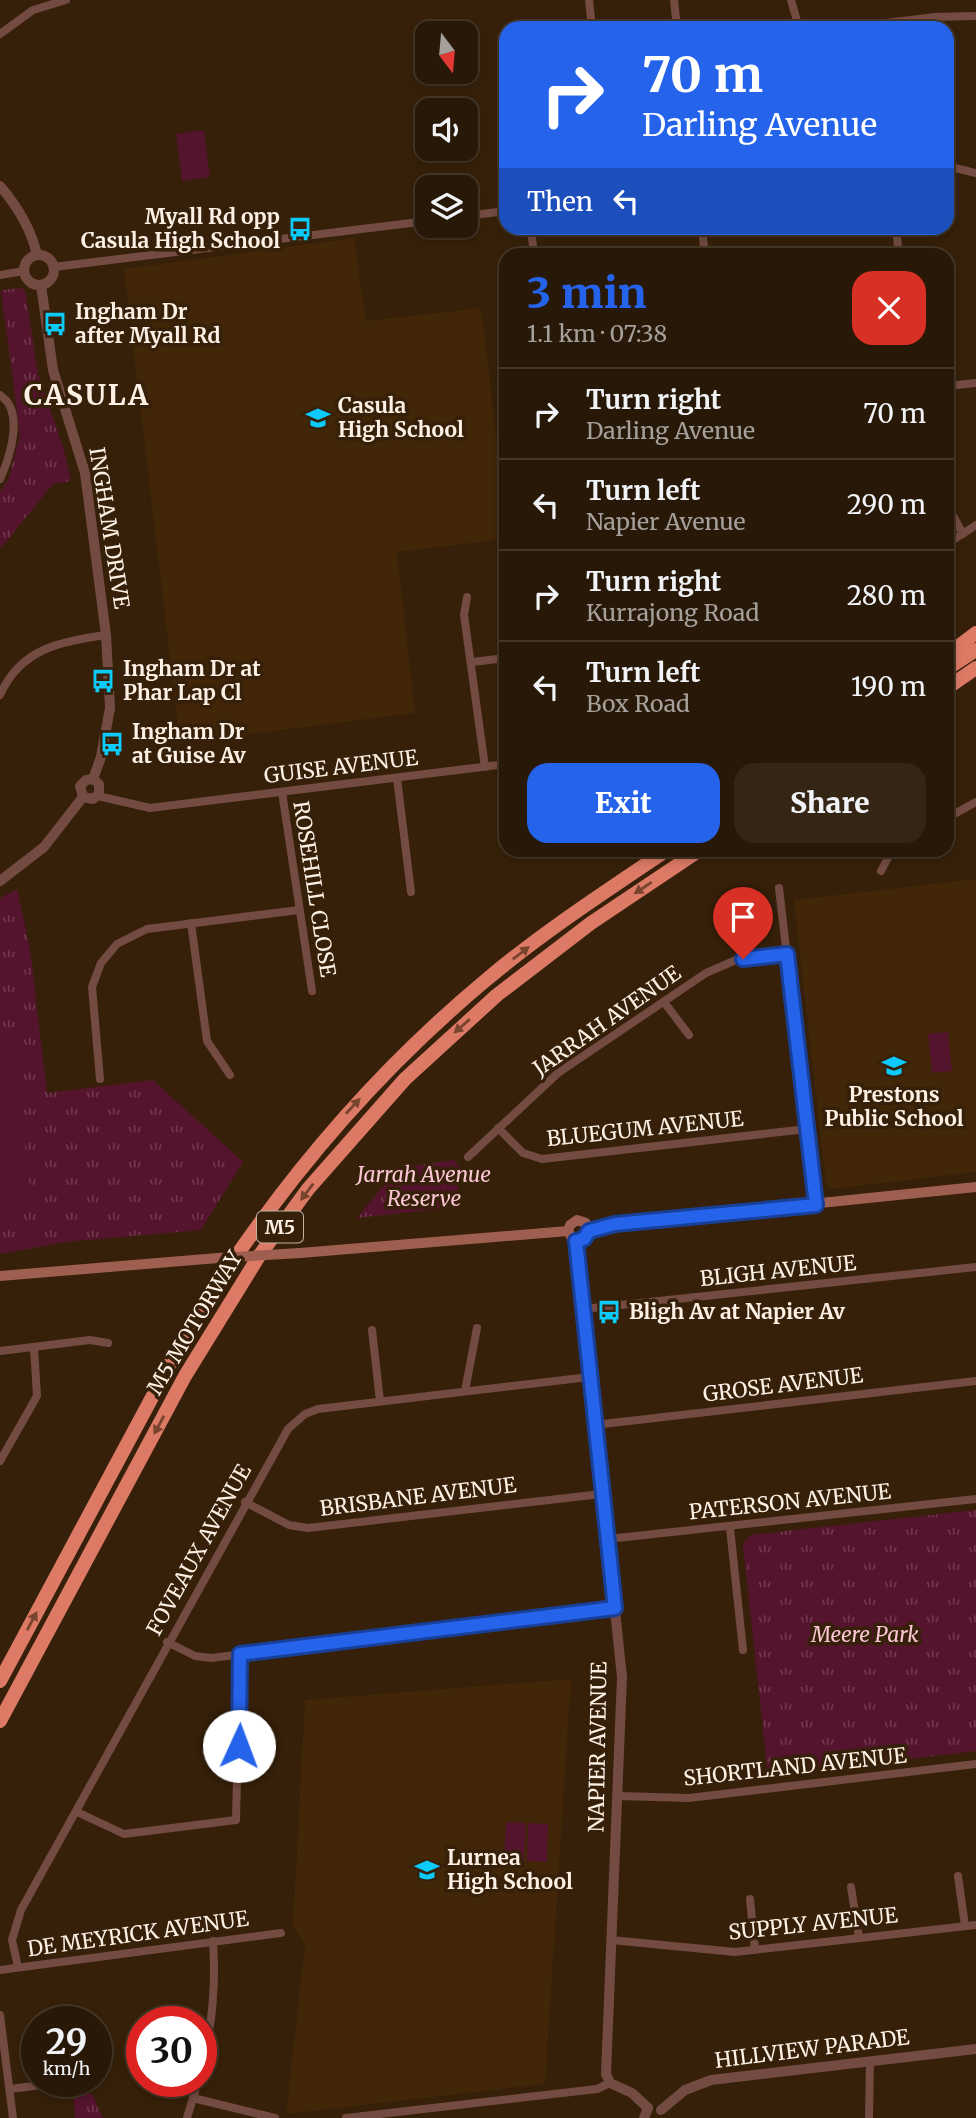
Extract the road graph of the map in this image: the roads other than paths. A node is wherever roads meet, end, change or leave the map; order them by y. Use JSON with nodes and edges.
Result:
{"nodes":[{"id":1,"x":66,"y":0,"type":"edge"},
{"id":2,"x":589,"y":0,"type":"edge"},
{"id":3,"x":674,"y":0,"type":"edge"},
{"id":4,"x":791,"y":0,"type":"edge"},
{"id":5,"x":976,"y":16,"type":"edge"},
{"id":6,"x":591,"y":21,"type":"edge"},
{"id":7,"x":676,"y":21,"type":"edge"},
{"id":8,"x":797,"y":21,"type":"edge"},
{"id":9,"x":902,"y":21,"type":"edge"},
{"id":10,"x":0,"y":34,"type":"edge"},
{"id":11,"x":954,"y":168,"type":"edge"},
{"id":12,"x":976,"y":173,"type":"edge"},
{"id":13,"x":0,"y":186,"type":"edge"},
{"id":14,"x":499,"y":212,"type":"edge"},
{"id":15,"x":478,"y":214,"type":"edge"},
{"id":16,"x":415,"y":222,"type":"edge"},
{"id":17,"x":37,"y":255,"type":"junction"},
{"id":18,"x":54,"y":267,"type":"junction"},
{"id":19,"x":24,"y":271,"type":"junction"},
{"id":20,"x":0,"y":275,"type":"edge"},
{"id":21,"x":41,"y":285,"type":"junction"},
{"id":22,"x":976,"y":383,"type":"edge"},
{"id":23,"x":954,"y":385,"type":"edge"},
{"id":24,"x":0,"y":395,"type":"edge"},
{"id":25,"x":0,"y":479,"type":"edge"},
{"id":26,"x":954,"y":518,"type":"edge"},
{"id":27,"x":976,"y":525,"type":"edge"},
{"id":28,"x":963,"y":534,"type":"junction"},
{"id":29,"x":954,"y":540,"type":"edge"},
{"id":30,"x":467,"y":597,"type":"dead end"},
{"id":31,"x":976,"y":633,"type":"edge"},
{"id":32,"x":106,"y":635,"type":"junction"},
{"id":33,"x":954,"y":650,"type":"edge"},
{"id":34,"x":976,"y":650,"type":"edge"},
{"id":35,"x":499,"y":659,"type":"edge"},
{"id":36,"x":472,"y":662,"type":"junction"},
{"id":37,"x":954,"y":664,"type":"edge"},
{"id":38,"x":976,"y":668,"type":"edge"},
{"id":39,"x":954,"y":683,"type":"edge"},
{"id":40,"x":0,"y":695,"type":"edge"},
{"id":41,"x":499,"y":765,"type":"edge"},
{"id":42,"x":485,"y":767,"type":"junction"},
{"id":43,"x":397,"y":778,"type":"junction"},
{"id":44,"x":93,"y":779,"type":"junction"},
{"id":45,"x":282,"y":792,"type":"junction"},
{"id":46,"x":98,"y":796,"type":"junction"},
{"id":47,"x":83,"y":797,"type":"junction"},
{"id":48,"x":976,"y":802,"type":"edge"},
{"id":49,"x":954,"y":814,"type":"edge"},
{"id":50,"x":657,"y":857,"type":"edge"},
{"id":51,"x":690,"y":857,"type":"edge"},
{"id":52,"x":888,"y":857,"type":"edge"},
{"id":53,"x":881,"y":871,"type":"dead end"},
{"id":54,"x":0,"y":881,"type":"edge"},
{"id":55,"x":779,"y":888,"type":"dead end"},
{"id":56,"x":411,"y":892,"type":"dead end"},
{"id":57,"x":299,"y":909,"type":"junction"},
{"id":58,"x":191,"y":923,"type":"junction"},
{"id":59,"x":787,"y":954,"type":"junction"},
{"id":60,"x":312,"y":991,"type":"dead end"},
{"id":61,"x":664,"y":1002,"type":"junction"},
{"id":62,"x":689,"y":1035,"type":"dead end"},
{"id":63,"x":230,"y":1075,"type":"dead end"},
{"id":64,"x":100,"y":1079,"type":"dead end"},
{"id":65,"x":498,"y":1128,"type":"junction"},
{"id":66,"x":807,"y":1129,"type":"junction"},
{"id":67,"x":468,"y":1157,"type":"dead end"},
{"id":68,"x":976,"y":1187,"type":"edge"},
{"id":69,"x":816,"y":1205,"type":"junction"},
{"id":70,"x":568,"y":1231,"type":"junction"},
{"id":71,"x":589,"y":1231,"type":"junction"},
{"id":72,"x":576,"y":1241,"type":"junction"},
{"id":73,"x":976,"y":1267,"type":"edge"},
{"id":74,"x":0,"y":1276,"type":"edge"},
{"id":75,"x":583,"y":1309,"type":"junction"},
{"id":76,"x":477,"y":1328,"type":"dead end"},
{"id":77,"x":372,"y":1330,"type":"dead end"},
{"id":78,"x":108,"y":1343,"type":"dead end"},
{"id":79,"x":34,"y":1347,"type":"junction"},
{"id":80,"x":0,"y":1351,"type":"edge"},
{"id":81,"x":589,"y":1377,"type":"junction"},
{"id":82,"x":976,"y":1381,"type":"edge"},
{"id":83,"x":465,"y":1391,"type":"junction"},
{"id":84,"x":380,"y":1401,"type":"junction"},
{"id":85,"x":594,"y":1425,"type":"junction"},
{"id":86,"x":0,"y":1461,"type":"edge"},
{"id":87,"x":601,"y":1494,"type":"junction"},
{"id":88,"x":976,"y":1499,"type":"edge"},
{"id":89,"x":245,"y":1502,"type":"junction"},
{"id":90,"x":730,"y":1528,"type":"junction"},
{"id":91,"x":608,"y":1539,"type":"junction"},
{"id":92,"x":615,"y":1608,"type":"junction"},
{"id":93,"x":167,"y":1642,"type":"junction"},
{"id":94,"x":743,"y":1650,"type":"dead end"},
{"id":95,"x":240,"y":1654,"type":"junction"},
{"id":96,"x":0,"y":1681,"type":"edge"},
{"id":97,"x":0,"y":1721,"type":"edge"},
{"id":98,"x":976,"y":1764,"type":"edge"},
{"id":99,"x":618,"y":1796,"type":"junction"},
{"id":100,"x":77,"y":1811,"type":"junction"},
{"id":101,"x":958,"y":1876,"type":"dead end"},
{"id":102,"x":851,"y":1887,"type":"dead end"},
{"id":103,"x":750,"y":1899,"type":"dead end"},
{"id":104,"x":976,"y":1925,"type":"edge"},
{"id":105,"x":965,"y":1926,"type":"junction"},
{"id":106,"x":281,"y":1933,"type":"dead end"},
{"id":107,"x":859,"y":1938,"type":"junction"},
{"id":108,"x":611,"y":1940,"type":"junction"},
{"id":109,"x":213,"y":1941,"type":"junction"},
{"id":110,"x":755,"y":1950,"type":"junction"},
{"id":111,"x":18,"y":1967,"type":"junction"},
{"id":112,"x":0,"y":1970,"type":"edge"},
{"id":113,"x":213,"y":2006,"type":"edge"},
{"id":114,"x":0,"y":2015,"type":"edge"},
{"id":115,"x":976,"y":2049,"type":"edge"},
{"id":116,"x":870,"y":2061,"type":"junction"},
{"id":117,"x":610,"y":2082,"type":"junction"},
{"id":118,"x":21,"y":2088,"type":"edge"},
{"id":119,"x":10,"y":2089,"type":"junction"},
{"id":120,"x":193,"y":2098,"type":"joint"},
{"id":121,"x":646,"y":2113,"type":"edge"},
{"id":122,"x":662,"y":2114,"type":"edge"},
{"id":123,"x":13,"y":2118,"type":"edge"},
{"id":124,"x":187,"y":2118,"type":"edge"},
{"id":125,"x":275,"y":2118,"type":"edge"},
{"id":126,"x":346,"y":2118,"type":"edge"},
{"id":127,"x":869,"y":2118,"type":"edge"}],
"edges":[{"from":1,"to":10,"type":"street"},
{"from":2,"to":6,"type":"street"},
{"from":3,"to":7,"type":"street"},
{"from":4,"to":8,"type":"street"},
{"from":5,"to":9,"type":"street"},
{"from":11,"to":12,"type":"street"},
{"from":13,"to":17,"type":"street"},
{"from":14,"to":15,"type":"street"},
{"from":16,"to":18,"type":"street"},
{"from":17,"to":18,"type":"street"},
{"from":17,"to":19,"type":"street"},
{"from":18,"to":21,"type":"street"},
{"from":19,"to":20,"type":"street"},
{"from":19,"to":21,"type":"street"},
{"from":21,"to":32,"type":"street","name":"INGHAM DRIVE"},
{"from":22,"to":23,"type":"street"},
{"from":24,"to":25,"type":"street"},
{"from":26,"to":28,"type":"street"},
{"from":27,"to":28,"type":"street"},
{"from":28,"to":29,"type":"street"},
{"from":30,"to":36,"type":"street"},
{"from":31,"to":33,"type":"highway"},
{"from":32,"to":40,"type":"street"},
{"from":32,"to":44,"type":"street","name":"INGHAM DRIVE"},
{"from":34,"to":37,"type":"highway"},
{"from":35,"to":36,"type":"street"},
{"from":36,"to":42,"type":"street"},
{"from":38,"to":39,"type":"highway"},
{"from":41,"to":42,"type":"street","name":"GUISE AVENUE"},
{"from":42,"to":43,"type":"street","name":"GUISE AVENUE"},
{"from":43,"to":45,"type":"street","name":"GUISE AVENUE"},
{"from":43,"to":56,"type":"street"},
{"from":44,"to":46,"type":"street"},
{"from":44,"to":47,"type":"street"},
{"from":45,"to":46,"type":"street","name":"GUISE AVENUE"},
{"from":45,"to":57,"type":"street","name":"ROSEHILL CLOSE"},
{"from":46,"to":47,"type":"street"},
{"from":47,"to":54,"type":"street"},
{"from":48,"to":49,"type":"street"},
{"from":96,"to":50,"type":"highway","name":"M5 MOTORWAY","number":"M5","one_way":true},
{"from":51,"to":97,"type":"highway","name":"M5 MOTORWAY","number":"M5","one_way":true},
{"from":52,"to":53,"type":"street"},
{"from":55,"to":59,"type":"street"},
{"from":57,"to":58,"type":"street"},
{"from":57,"to":60,"type":"street","name":"ROSEHILL CLOSE"},
{"from":58,"to":63,"type":"street"},
{"from":58,"to":64,"type":"street"},
{"from":59,"to":61,"type":"street","name":"JARRAH AVENUE"},
{"from":59,"to":66,"type":"street"},
{"from":61,"to":62,"type":"street"},
{"from":61,"to":65,"type":"street","name":"JARRAH AVENUE"},
{"from":65,"to":66,"type":"street","name":"BLUEGUM AVENUE"},
{"from":65,"to":67,"type":"street","name":"JARRAH AVENUE"},
{"from":66,"to":69,"type":"street"},
{"from":68,"to":69,"type":"main road"},
{"from":69,"to":71,"type":"main road"},
{"from":70,"to":71,"type":"main road"},
{"from":70,"to":72,"type":"main road"},
{"from":70,"to":74,"type":"main road","bridge":true},
{"from":71,"to":72,"type":"main road"},
{"from":72,"to":75,"type":"street","name":"NAPIER AVENUE"},
{"from":73,"to":75,"type":"street","name":"BLIGH AVENUE"},
{"from":75,"to":81,"type":"street","name":"NAPIER AVENUE"},
{"from":76,"to":83,"type":"street"},
{"from":77,"to":84,"type":"street"},
{"from":78,"to":79,"type":"street"},
{"from":79,"to":80,"type":"street"},
{"from":79,"to":86,"type":"street"},
{"from":81,"to":83,"type":"street","name":"FOVEAUX AVENUE"},
{"from":81,"to":85,"type":"street","name":"NAPIER AVENUE"},
{"from":82,"to":85,"type":"street","name":"GROSE AVENUE"},
{"from":83,"to":84,"type":"street","name":"FOVEAUX AVENUE"},
{"from":84,"to":89,"type":"street","name":"FOVEAUX AVENUE"},
{"from":85,"to":87,"type":"street","name":"NAPIER AVENUE"},
{"from":87,"to":89,"type":"street","name":"BRISBANE AVENUE"},
{"from":87,"to":91,"type":"street","name":"NAPIER AVENUE"},
{"from":88,"to":90,"type":"street","name":"PATERSON AVENUE"},
{"from":89,"to":93,"type":"street","name":"FOVEAUX AVENUE"},
{"from":90,"to":91,"type":"street","name":"PATERSON AVENUE"},
{"from":90,"to":94,"type":"street"},
{"from":91,"to":92,"type":"street","name":"NAPIER AVENUE"},
{"from":92,"to":95,"type":"street"},
{"from":92,"to":99,"type":"street","name":"NAPIER AVENUE"},
{"from":93,"to":95,"type":"street"},
{"from":93,"to":100,"type":"street","name":"FOVEAUX AVENUE"},
{"from":95,"to":100,"type":"street"},
{"from":98,"to":99,"type":"street","name":"SHORTLAND AVENUE"},
{"from":99,"to":108,"type":"street","name":"NAPIER AVENUE"},
{"from":100,"to":111,"type":"street","name":"FOVEAUX AVENUE"},
{"from":101,"to":105,"type":"street"},
{"from":102,"to":107,"type":"street"},
{"from":103,"to":110,"type":"street"},
{"from":104,"to":105,"type":"street","name":"SUPPLY AVENUE"},
{"from":105,"to":107,"type":"street","name":"SUPPLY AVENUE"},
{"from":106,"to":109,"type":"street","name":"DE MEYRICK AVENUE"},
{"from":107,"to":110,"type":"street","name":"SUPPLY AVENUE"},
{"from":108,"to":110,"type":"street","name":"SUPPLY AVENUE"},
{"from":108,"to":117,"type":"street","name":"NAPIER AVENUE"},
{"from":109,"to":111,"type":"street","name":"DE MEYRICK AVENUE"},
{"from":109,"to":113,"type":"street"},
{"from":111,"to":112,"type":"street","name":"DE MEYRICK AVENUE"},
{"from":114,"to":119,"type":"street"},
{"from":115,"to":116,"type":"street","name":"HILLVIEW PARADE"},
{"from":116,"to":122,"type":"street","name":"HILLVIEW PARADE"},
{"from":116,"to":127,"type":"street"},
{"from":117,"to":121,"type":"street"},
{"from":117,"to":126,"type":"street"},
{"from":118,"to":119,"type":"street"},
{"from":119,"to":123,"type":"street"},
{"from":120,"to":124,"type":"street"},
{"from":120,"to":125,"type":"street"},
{"from":121,"to":122,"type":"street"}]}
